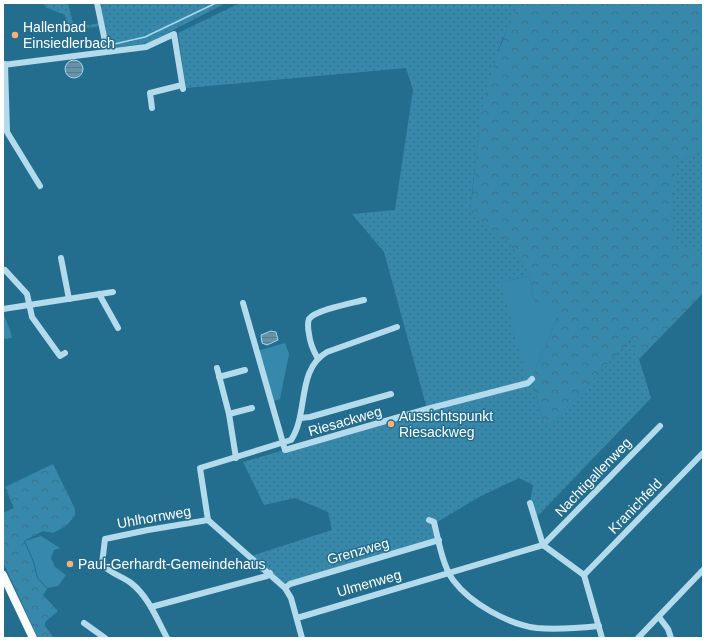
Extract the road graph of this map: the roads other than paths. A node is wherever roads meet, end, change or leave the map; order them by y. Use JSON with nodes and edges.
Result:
{"nodes":[{"id":1,"x":97,"y":3,"type":"edge"},
{"id":2,"x":107,"y":51,"type":"junction"},
{"id":3,"x":4,"y":65,"type":"edge"},
{"id":4,"x":152,"y":108,"type":"dead end"},
{"id":5,"x":40,"y":186,"type":"dead end"},
{"id":6,"x":61,"y":258,"type":"dead end"},
{"id":7,"x":5,"y":270,"type":"dead end"},
{"id":8,"x":113,"y":292,"type":"dead end"},
{"id":9,"x":99,"y":294,"type":"junction"},
{"id":10,"x":69,"y":299,"type":"junction"},
{"id":11,"x":364,"y":300,"type":"dead end"},
{"id":12,"x":243,"y":303,"type":"dead end"},
{"id":13,"x":30,"y":304,"type":"junction"},
{"id":14,"x":3,"y":308,"type":"edge"},
{"id":15,"x":397,"y":327,"type":"dead end"},
{"id":16,"x":118,"y":328,"type":"dead end"},
{"id":17,"x":65,"y":353,"type":"dead end"},
{"id":18,"x":318,"y":357,"type":"junction"},
{"id":19,"x":217,"y":368,"type":"dead end"},
{"id":20,"x":245,"y":370,"type":"dead end"},
{"id":21,"x":219,"y":377,"type":"junction"},
{"id":22,"x":532,"y":378,"type":"dead end"},
{"id":23,"x":391,"y":394,"type":"dead end"},
{"id":24,"x":252,"y":408,"type":"dead end"},
{"id":25,"x":229,"y":414,"type":"junction"},
{"id":26,"x":301,"y":418,"type":"junction"},
{"id":27,"x":660,"y":426,"type":"dead end"},
{"id":28,"x":282,"y":444,"type":"junction"},
{"id":29,"x":703,"y":453,"type":"edge"},
{"id":30,"x":236,"y":458,"type":"junction"},
{"id":31,"x":530,"y":503,"type":"dead end"},
{"id":32,"x":208,"y":520,"type":"junction"},
{"id":33,"x":429,"y":520,"type":"dead end"},
{"id":34,"x":439,"y":540,"type":"junction"},
{"id":35,"x":543,"y":545,"type":"junction"},
{"id":36,"x":703,"y":570,"type":"edge"},
{"id":37,"x":449,"y":572,"type":"junction"},
{"id":38,"x":270,"y":573,"type":"junction"},
{"id":39,"x":3,"y":575,"type":"edge"},
{"id":40,"x":584,"y":575,"type":"junction"},
{"id":41,"x":285,"y":588,"type":"junction"},
{"id":42,"x":151,"y":607,"type":"junction"},
{"id":43,"x":659,"y":617,"type":"junction"},
{"id":44,"x":297,"y":618,"type":"junction"},
{"id":45,"x":84,"y":623,"type":"dead end"},
{"id":46,"x":598,"y":626,"type":"junction"},
{"id":47,"x":33,"y":638,"type":"edge"},
{"id":48,"x":105,"y":638,"type":"edge"},
{"id":49,"x":167,"y":638,"type":"edge"},
{"id":50,"x":301,"y":638,"type":"edge"},
{"id":51,"x":602,"y":638,"type":"edge"},
{"id":52,"x":638,"y":638,"type":"edge"},
{"id":53,"x":671,"y":638,"type":"edge"}],
"edges":[{"from":1,"to":2,"type":"street"},
{"from":2,"to":3,"type":"street"},
{"from":2,"to":4,"type":"street"},
{"from":3,"to":5,"type":"street"},
{"from":6,"to":10,"type":"street"},
{"from":7,"to":13,"type":"street"},
{"from":8,"to":9,"type":"street"},
{"from":9,"to":10,"type":"street"},
{"from":9,"to":16,"type":"street"},
{"from":10,"to":13,"type":"street"},
{"from":11,"to":18,"type":"street"},
{"from":12,"to":28,"type":"street"},
{"from":13,"to":14,"type":"street"},
{"from":13,"to":17,"type":"street"},
{"from":15,"to":18,"type":"street"},
{"from":18,"to":26,"type":"street"},
{"from":19,"to":21,"type":"street"},
{"from":20,"to":21,"type":"street"},
{"from":21,"to":25,"type":"street"},
{"from":22,"to":28,"type":"street","name":"Riesackweg"},
{"from":23,"to":26,"type":"street"},
{"from":24,"to":25,"type":"street"},
{"from":25,"to":30,"type":"street"},
{"from":26,"to":28,"type":"street"},
{"from":27,"to":35,"type":"street","name":"Nachtigallenweg"},
{"from":28,"to":30,"type":"street","name":"Riesackweg"},
{"from":29,"to":40,"type":"street","name":"Kranichfeld"},
{"from":30,"to":32,"type":"street","name":"Riesackweg"},
{"from":31,"to":35,"type":"street"},
{"from":32,"to":38,"type":"street"},
{"from":32,"to":42,"type":"street","name":"Uhlhornweg"},
{"from":33,"to":34,"type":"street"},
{"from":34,"to":37,"type":"street"},
{"from":34,"to":41,"type":"street","name":"Grenzweg"},
{"from":35,"to":37,"type":"street","name":"Ulmenweg"},
{"from":35,"to":40,"type":"street"},
{"from":36,"to":43,"type":"street"},
{"from":37,"to":44,"type":"street","name":"Ulmenweg"},
{"from":37,"to":46,"type":"street"},
{"from":38,"to":41,"type":"street"},
{"from":38,"to":42,"type":"street"},
{"from":39,"to":47,"type":"main road"},
{"from":40,"to":46,"type":"street"},
{"from":41,"to":44,"type":"street"},
{"from":42,"to":49,"type":"street"},
{"from":43,"to":52,"type":"street"},
{"from":43,"to":53,"type":"street"},
{"from":44,"to":50,"type":"street"},
{"from":45,"to":48,"type":"street"},
{"from":46,"to":51,"type":"street"}]}
